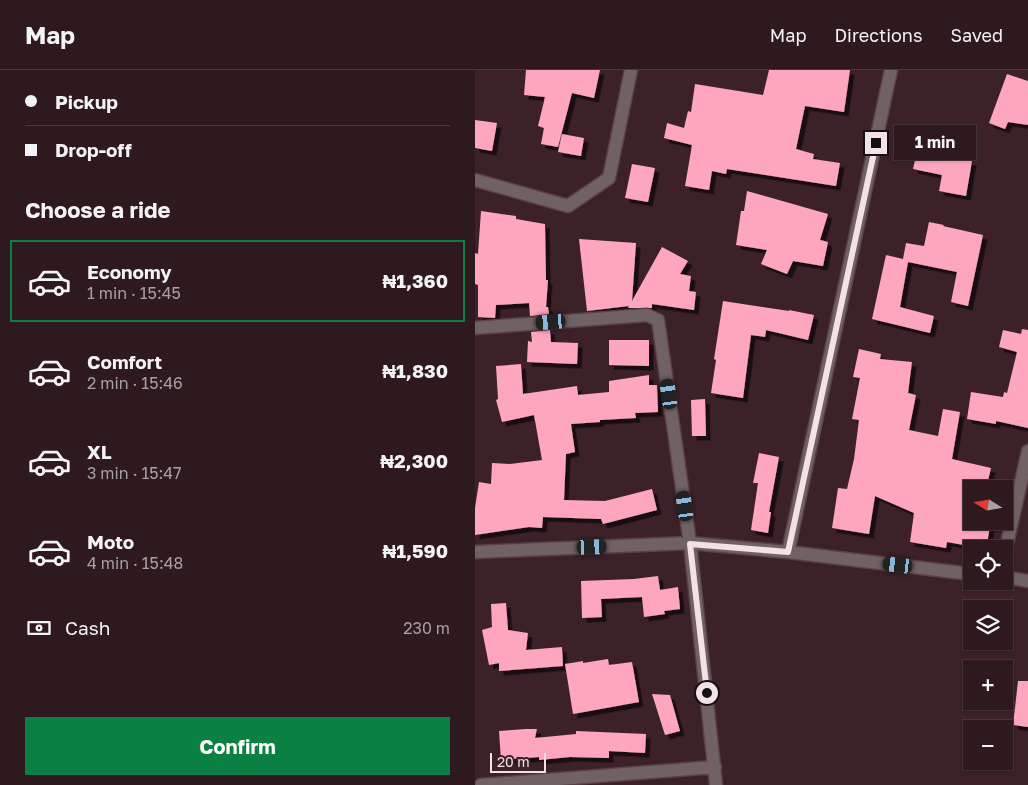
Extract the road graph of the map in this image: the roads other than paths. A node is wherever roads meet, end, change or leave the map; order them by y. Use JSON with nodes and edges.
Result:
{"nodes":[{"id":1,"x":631,"y":70,"type":"edge"},
{"id":2,"x":891,"y":70,"type":"edge"},
{"id":3,"x":475,"y":180,"type":"edge"},
{"id":4,"x":475,"y":328,"type":"edge"},
{"id":5,"x":1028,"y":451,"type":"edge"},
{"id":6,"x":1008,"y":540,"type":"edge"},
{"id":7,"x":690,"y":544,"type":"junction"},
{"id":8,"x":475,"y":552,"type":"edge"},
{"id":9,"x":788,"y":552,"type":"junction"},
{"id":10,"x":963,"y":573,"type":"edge"},
{"id":11,"x":1013,"y":579,"type":"edge"},
{"id":12,"x":1028,"y":581,"type":"edge"},
{"id":13,"x":715,"y":768,"type":"junction"},
{"id":14,"x":481,"y":785,"type":"edge"},
{"id":15,"x":716,"y":785,"type":"edge"}],
"edges":[{"from":1,"to":3,"type":"street"},
{"from":2,"to":9,"type":"street"},
{"from":4,"to":7,"type":"street"},
{"from":5,"to":6,"type":"street"},
{"from":7,"to":8,"type":"street"},
{"from":7,"to":9,"type":"street"},
{"from":7,"to":13,"type":"street"},
{"from":9,"to":10,"type":"street"},
{"from":11,"to":12,"type":"street"},
{"from":13,"to":14,"type":"street"},
{"from":13,"to":15,"type":"street"}]}
